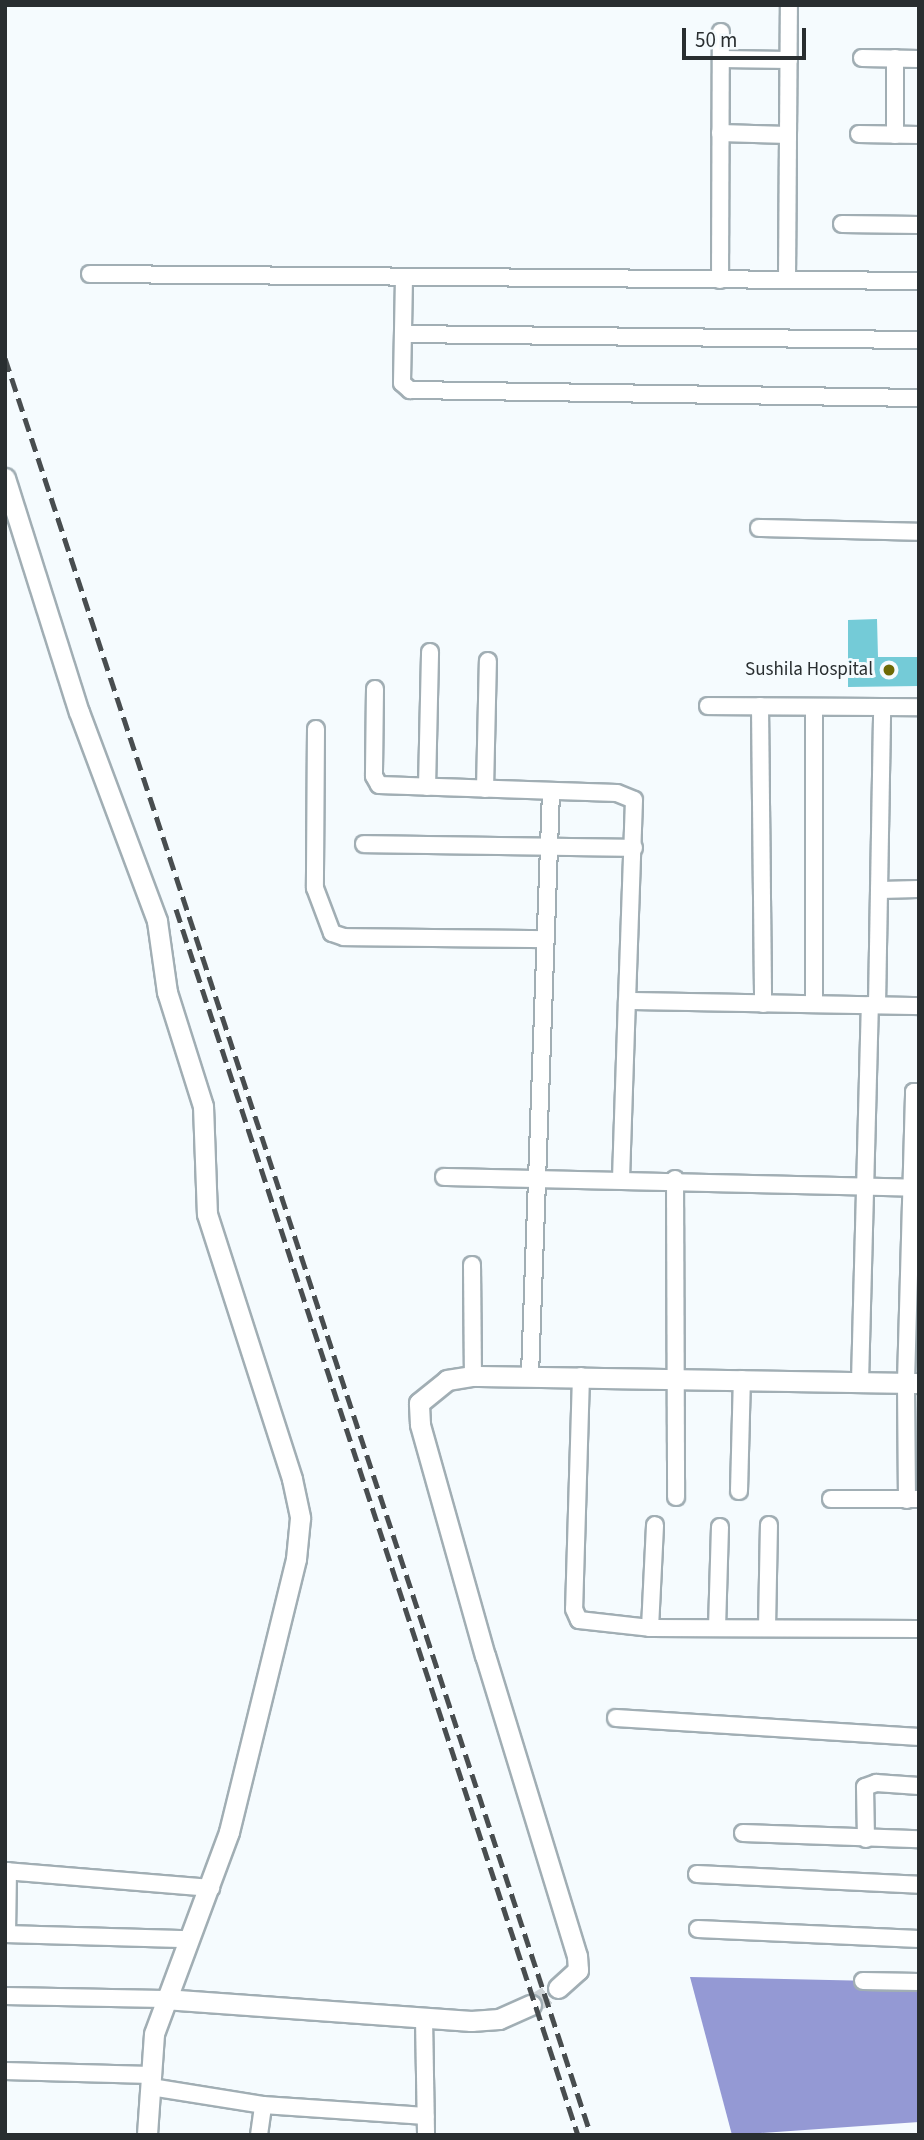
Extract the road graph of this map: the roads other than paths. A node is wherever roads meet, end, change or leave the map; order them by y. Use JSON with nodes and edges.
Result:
{"nodes":[{"id":1,"x":789,"y":5,"type":"edge"},
{"id":2,"x":721,"y":32,"type":"dead end"},
{"id":3,"x":862,"y":58,"type":"dead end"},
{"id":4,"x":895,"y":58,"type":"junction"},
{"id":5,"x":721,"y":59,"type":"junction"},
{"id":6,"x":919,"y":59,"type":"edge"},
{"id":7,"x":789,"y":60,"type":"junction"},
{"id":8,"x":720,"y":133,"type":"junction"},
{"id":9,"x":859,"y":134,"type":"dead end"},
{"id":10,"x":788,"y":135,"type":"junction"},
{"id":11,"x":895,"y":135,"type":"junction"},
{"id":12,"x":919,"y":135,"type":"edge"},
{"id":13,"x":842,"y":224,"type":"dead end"},
{"id":14,"x":919,"y":225,"type":"edge"},
{"id":15,"x":90,"y":274,"type":"dead end"},
{"id":16,"x":404,"y":278,"type":"junction"},
{"id":17,"x":720,"y":280,"type":"junction"},
{"id":18,"x":787,"y":280,"type":"junction"},
{"id":19,"x":919,"y":281,"type":"edge"},
{"id":20,"x":403,"y":334,"type":"junction"},
{"id":21,"x":919,"y":340,"type":"edge"},
{"id":22,"x":919,"y":398,"type":"edge"},
{"id":23,"x":5,"y":478,"type":"edge"},
{"id":24,"x":759,"y":528,"type":"dead end"},
{"id":25,"x":919,"y":532,"type":"edge"},
{"id":26,"x":430,"y":652,"type":"dead end"},
{"id":27,"x":488,"y":661,"type":"dead end"},
{"id":28,"x":375,"y":689,"type":"dead end"},
{"id":29,"x":708,"y":706,"type":"dead end"},
{"id":30,"x":760,"y":706,"type":"junction"},
{"id":31,"x":814,"y":707,"type":"junction"},
{"id":32,"x":882,"y":707,"type":"junction"},
{"id":33,"x":919,"y":707,"type":"edge"},
{"id":34,"x":316,"y":729,"type":"dead end"},
{"id":35,"x":427,"y":788,"type":"junction"},
{"id":36,"x":485,"y":789,"type":"junction"},
{"id":37,"x":551,"y":791,"type":"junction"},
{"id":38,"x":364,"y":844,"type":"dead end"},
{"id":39,"x":550,"y":847,"type":"junction"},
{"id":40,"x":634,"y":848,"type":"junction"},
{"id":41,"x":919,"y":889,"type":"edge"},
{"id":42,"x":879,"y":890,"type":"junction"},
{"id":43,"x":546,"y":939,"type":"junction"},
{"id":44,"x":627,"y":1002,"type":"junction"},
{"id":45,"x":763,"y":1004,"type":"junction"},
{"id":46,"x":814,"y":1004,"type":"junction"},
{"id":47,"x":873,"y":1005,"type":"junction"},
{"id":48,"x":919,"y":1006,"type":"edge"},
{"id":49,"x":919,"y":1092,"type":"edge"},
{"id":50,"x":444,"y":1177,"type":"dead end"},
{"id":51,"x":537,"y":1179,"type":"junction"},
{"id":52,"x":621,"y":1180,"type":"junction"},
{"id":53,"x":675,"y":1180,"type":"junction"},
{"id":54,"x":916,"y":1188,"type":"edge"},
{"id":55,"x":867,"y":1189,"type":"junction"},
{"id":56,"x":472,"y":1265,"type":"dead end"},
{"id":57,"x":530,"y":1375,"type":"junction"},
{"id":58,"x":473,"y":1376,"type":"junction"},
{"id":59,"x":581,"y":1376,"type":"junction"},
{"id":60,"x":677,"y":1377,"type":"junction"},
{"id":61,"x":742,"y":1379,"type":"junction"},
{"id":62,"x":860,"y":1382,"type":"junction"},
{"id":63,"x":912,"y":1382,"type":"edge"},
{"id":64,"x":739,"y":1491,"type":"dead end"},
{"id":65,"x":676,"y":1497,"type":"dead end"},
{"id":66,"x":831,"y":1499,"type":"dead end"},
{"id":67,"x":913,"y":1500,"type":"edge"},
{"id":68,"x":655,"y":1525,"type":"dead end"},
{"id":69,"x":769,"y":1525,"type":"dead end"},
{"id":70,"x":720,"y":1527,"type":"dead end"},
{"id":71,"x":650,"y":1628,"type":"junction"},
{"id":72,"x":717,"y":1628,"type":"junction"},
{"id":73,"x":768,"y":1628,"type":"junction"},
{"id":74,"x":919,"y":1629,"type":"edge"},
{"id":75,"x":616,"y":1718,"type":"dead end"},
{"id":76,"x":919,"y":1737,"type":"edge"},
{"id":77,"x":919,"y":1786,"type":"edge"},
{"id":78,"x":743,"y":1833,"type":"dead end"},
{"id":79,"x":866,"y":1839,"type":"junction"},
{"id":80,"x":919,"y":1839,"type":"edge"},
{"id":81,"x":6,"y":1871,"type":"edge"},
{"id":82,"x":697,"y":1874,"type":"dead end"},
{"id":83,"x":919,"y":1885,"type":"edge"},
{"id":84,"x":211,"y":1888,"type":"junction"},
{"id":85,"x":698,"y":1929,"type":"dead end"},
{"id":86,"x":6,"y":1934,"type":"edge"},
{"id":87,"x":190,"y":1939,"type":"junction"},
{"id":88,"x":919,"y":1939,"type":"edge"},
{"id":89,"x":863,"y":1982,"type":"dead end"},
{"id":90,"x":919,"y":1982,"type":"edge"},
{"id":91,"x":558,"y":1988,"type":"tunnel mouth"},
{"id":92,"x":5,"y":1996,"type":"edge"},
{"id":93,"x":164,"y":1999,"type":"junction"},
{"id":94,"x":531,"y":2005,"type":"tunnel mouth"},
{"id":95,"x":424,"y":2018,"type":"junction"},
{"id":96,"x":5,"y":2071,"type":"edge"},
{"id":97,"x":151,"y":2081,"type":"junction"},
{"id":98,"x":263,"y":2105,"type":"junction"},
{"id":99,"x":426,"y":2116,"type":"junction"},
{"id":100,"x":147,"y":2135,"type":"edge"},
{"id":101,"x":259,"y":2135,"type":"edge"},
{"id":102,"x":426,"y":2135,"type":"edge"}],
"edges":[{"from":1,"to":7,"type":"street"},
{"from":2,"to":5,"type":"street"},
{"from":3,"to":4,"type":"street"},
{"from":4,"to":6,"type":"street"},
{"from":4,"to":11,"type":"street"},
{"from":5,"to":7,"type":"street"},
{"from":5,"to":8,"type":"street"},
{"from":7,"to":10,"type":"street"},
{"from":8,"to":10,"type":"street"},
{"from":8,"to":17,"type":"street"},
{"from":9,"to":11,"type":"street"},
{"from":10,"to":18,"type":"street"},
{"from":11,"to":12,"type":"street"},
{"from":13,"to":14,"type":"street"},
{"from":15,"to":16,"type":"street"},
{"from":16,"to":17,"type":"street"},
{"from":16,"to":20,"type":"street"},
{"from":17,"to":18,"type":"street"},
{"from":18,"to":19,"type":"street"},
{"from":20,"to":21,"type":"street"},
{"from":20,"to":22,"type":"street"},
{"from":23,"to":84,"type":"street"},
{"from":24,"to":25,"type":"street"},
{"from":26,"to":35,"type":"street"},
{"from":27,"to":36,"type":"street"},
{"from":28,"to":35,"type":"street"},
{"from":29,"to":30,"type":"street"},
{"from":30,"to":31,"type":"street"},
{"from":30,"to":45,"type":"street"},
{"from":31,"to":32,"type":"street"},
{"from":31,"to":46,"type":"street"},
{"from":32,"to":33,"type":"street"},
{"from":32,"to":42,"type":"street"},
{"from":34,"to":43,"type":"street"},
{"from":35,"to":36,"type":"street"},
{"from":36,"to":37,"type":"street"},
{"from":37,"to":39,"type":"street"},
{"from":37,"to":40,"type":"street"},
{"from":38,"to":39,"type":"street"},
{"from":39,"to":40,"type":"street"},
{"from":39,"to":43,"type":"street"},
{"from":40,"to":44,"type":"street"},
{"from":41,"to":42,"type":"street"},
{"from":42,"to":47,"type":"street"},
{"from":43,"to":51,"type":"street"},
{"from":44,"to":45,"type":"street"},
{"from":44,"to":52,"type":"street"},
{"from":45,"to":46,"type":"street"},
{"from":46,"to":47,"type":"street"},
{"from":47,"to":48,"type":"street"},
{"from":47,"to":55,"type":"street"},
{"from":49,"to":54,"type":"street"},
{"from":50,"to":51,"type":"street"},
{"from":51,"to":52,"type":"street"},
{"from":51,"to":57,"type":"street"},
{"from":52,"to":53,"type":"street"},
{"from":53,"to":55,"type":"street"},
{"from":53,"to":60,"type":"street"},
{"from":54,"to":55,"type":"street"},
{"from":54,"to":63,"type":"street"},
{"from":55,"to":62,"type":"street"},
{"from":56,"to":58,"type":"street"},
{"from":57,"to":58,"type":"street"},
{"from":57,"to":59,"type":"street"},
{"from":58,"to":91,"type":"street"},
{"from":59,"to":60,"type":"street"},
{"from":59,"to":71,"type":"street"},
{"from":60,"to":61,"type":"street"},
{"from":60,"to":65,"type":"street"},
{"from":61,"to":62,"type":"street"},
{"from":61,"to":64,"type":"street"},
{"from":62,"to":63,"type":"street"},
{"from":63,"to":67,"type":"street"},
{"from":66,"to":67,"type":"street"},
{"from":68,"to":71,"type":"street"},
{"from":69,"to":73,"type":"street"},
{"from":70,"to":72,"type":"street"},
{"from":71,"to":72,"type":"street"},
{"from":72,"to":73,"type":"street"},
{"from":73,"to":74,"type":"street"},
{"from":75,"to":76,"type":"street"},
{"from":77,"to":79,"type":"street"},
{"from":78,"to":79,"type":"street"},
{"from":79,"to":80,"type":"street"},
{"from":81,"to":84,"type":"street"},
{"from":81,"to":86,"type":"street"},
{"from":82,"to":83,"type":"street"},
{"from":84,"to":87,"type":"street"},
{"from":85,"to":88,"type":"street"},
{"from":86,"to":87,"type":"street"},
{"from":87,"to":93,"type":"street"},
{"from":89,"to":90,"type":"street"},
{"from":92,"to":93,"type":"street"},
{"from":93,"to":95,"type":"street"},
{"from":93,"to":97,"type":"street"},
{"from":94,"to":95,"type":"street"},
{"from":95,"to":99,"type":"street"},
{"from":96,"to":97,"type":"street"},
{"from":97,"to":98,"type":"street"},
{"from":97,"to":100,"type":"street"},
{"from":98,"to":99,"type":"street"},
{"from":98,"to":101,"type":"street"},
{"from":99,"to":102,"type":"street"}]}
